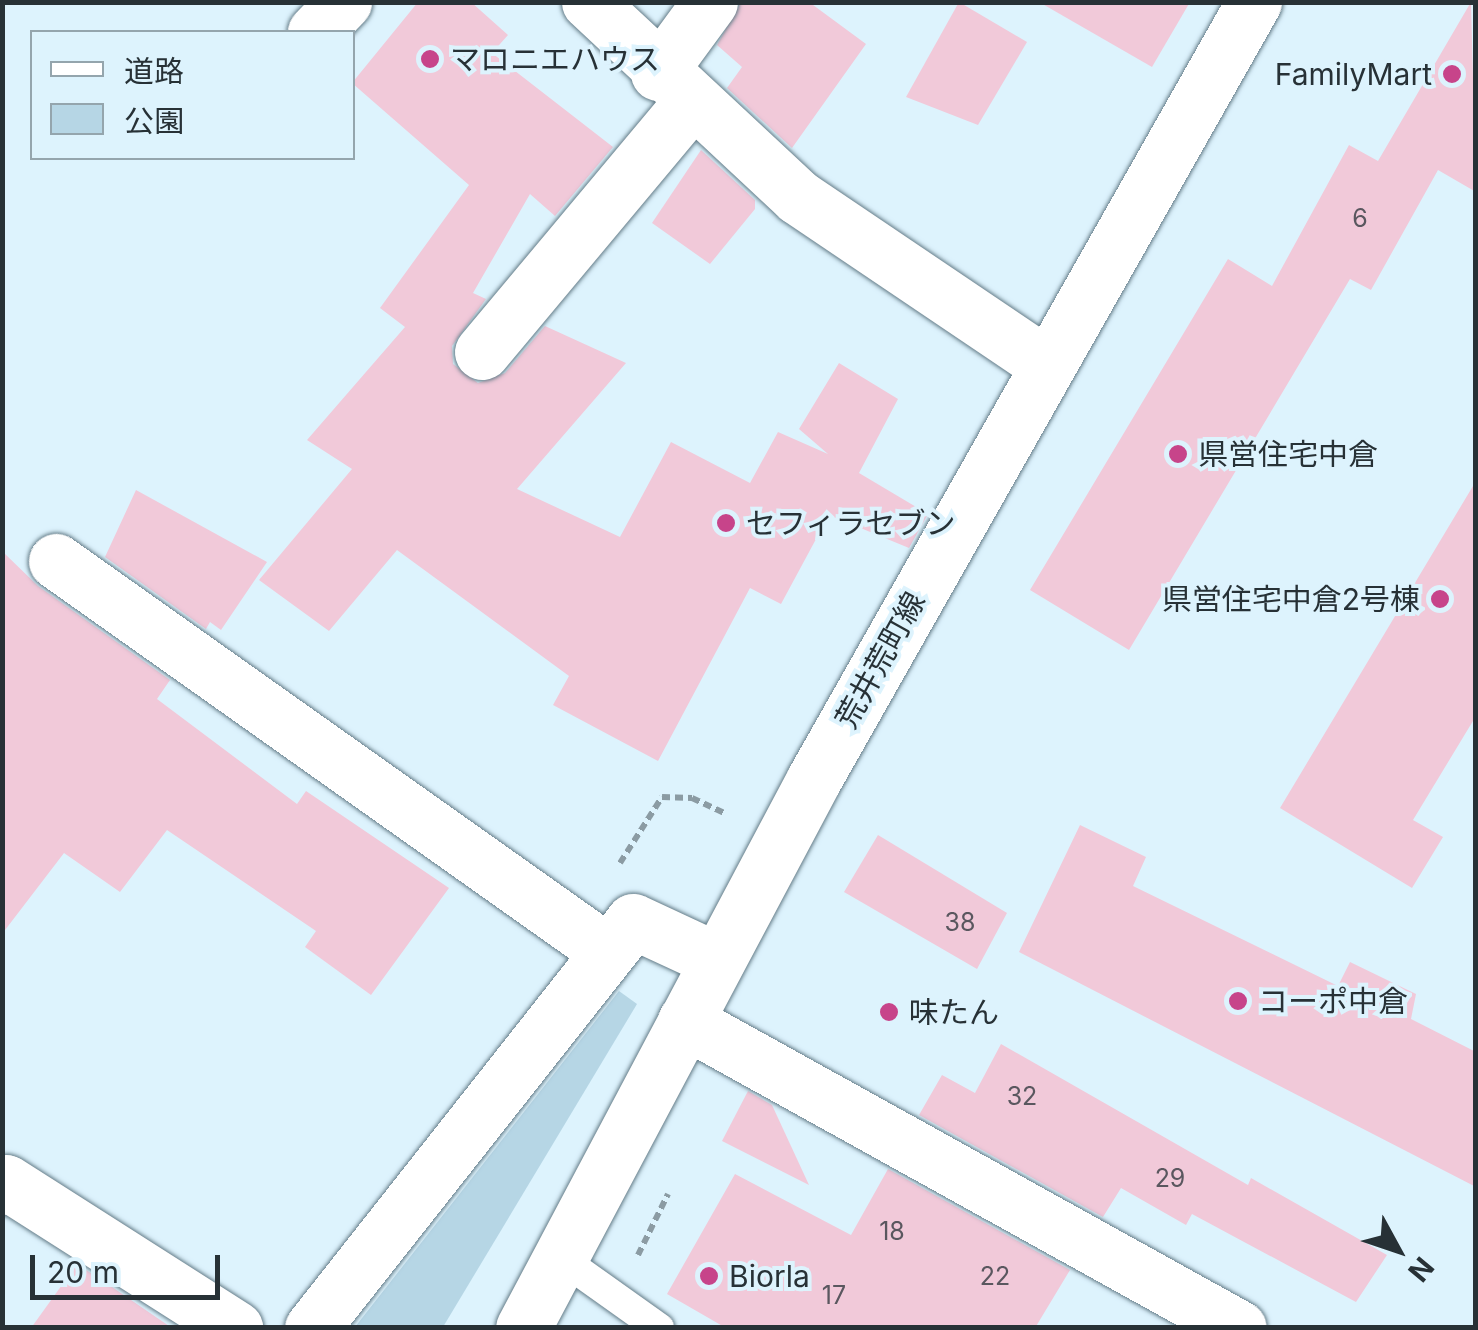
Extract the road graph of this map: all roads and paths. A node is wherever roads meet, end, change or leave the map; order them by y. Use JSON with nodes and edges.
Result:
{"nodes":[{"id":1,"x":344,"y":2,"type":"edge"},
{"id":2,"x":589,"y":2,"type":"edge"},
{"id":3,"x":710,"y":2,"type":"edge"},
{"id":4,"x":1254,"y":2,"type":"edge"},
{"id":5,"x":317,"y":30,"type":"edge"},
{"id":6,"x":674,"y":87,"type":"junction"},
{"id":7,"x":482,"y":352,"type":"dead end"},
{"id":8,"x":1046,"y":364,"type":"junction"},
{"id":9,"x":56,"y":561,"type":"dead end"},
{"id":10,"x":608,"y":952,"type":"junction"},
{"id":11,"x":717,"y":960,"type":"junction"},
{"id":12,"x":685,"y":1020,"type":"junction"},
{"id":13,"x":2,"y":1186,"type":"edge"},
{"id":14,"x":559,"y":1256,"type":"junction"},
{"id":15,"x":235,"y":1328,"type":"edge"},
{"id":16,"x":312,"y":1328,"type":"edge"},
{"id":17,"x":523,"y":1328,"type":"edge"},
{"id":18,"x":659,"y":1328,"type":"edge"},
{"id":19,"x":1239,"y":1328,"type":"edge"}],
"edges":[{"from":1,"to":5,"type":"street"},
{"from":2,"to":6,"type":"street"},
{"from":3,"to":6,"type":"street"},
{"from":4,"to":8,"type":"street","name":"荒井荒町線"},
{"from":6,"to":7,"type":"street"},
{"from":6,"to":8,"type":"street"},
{"from":8,"to":11,"type":"street","name":"荒井荒町線"},
{"from":9,"to":10,"type":"street"},
{"from":10,"to":11,"type":"street"},
{"from":10,"to":16,"type":"street"},
{"from":11,"to":12,"type":"street","name":"荒井荒町線"},
{"from":12,"to":14,"type":"street","name":"荒井荒町線"},
{"from":12,"to":19,"type":"street"},
{"from":13,"to":15,"type":"street"},
{"from":14,"to":17,"type":"street","name":"荒井荒町線"},
{"from":14,"to":18,"type":"lane"}]}
